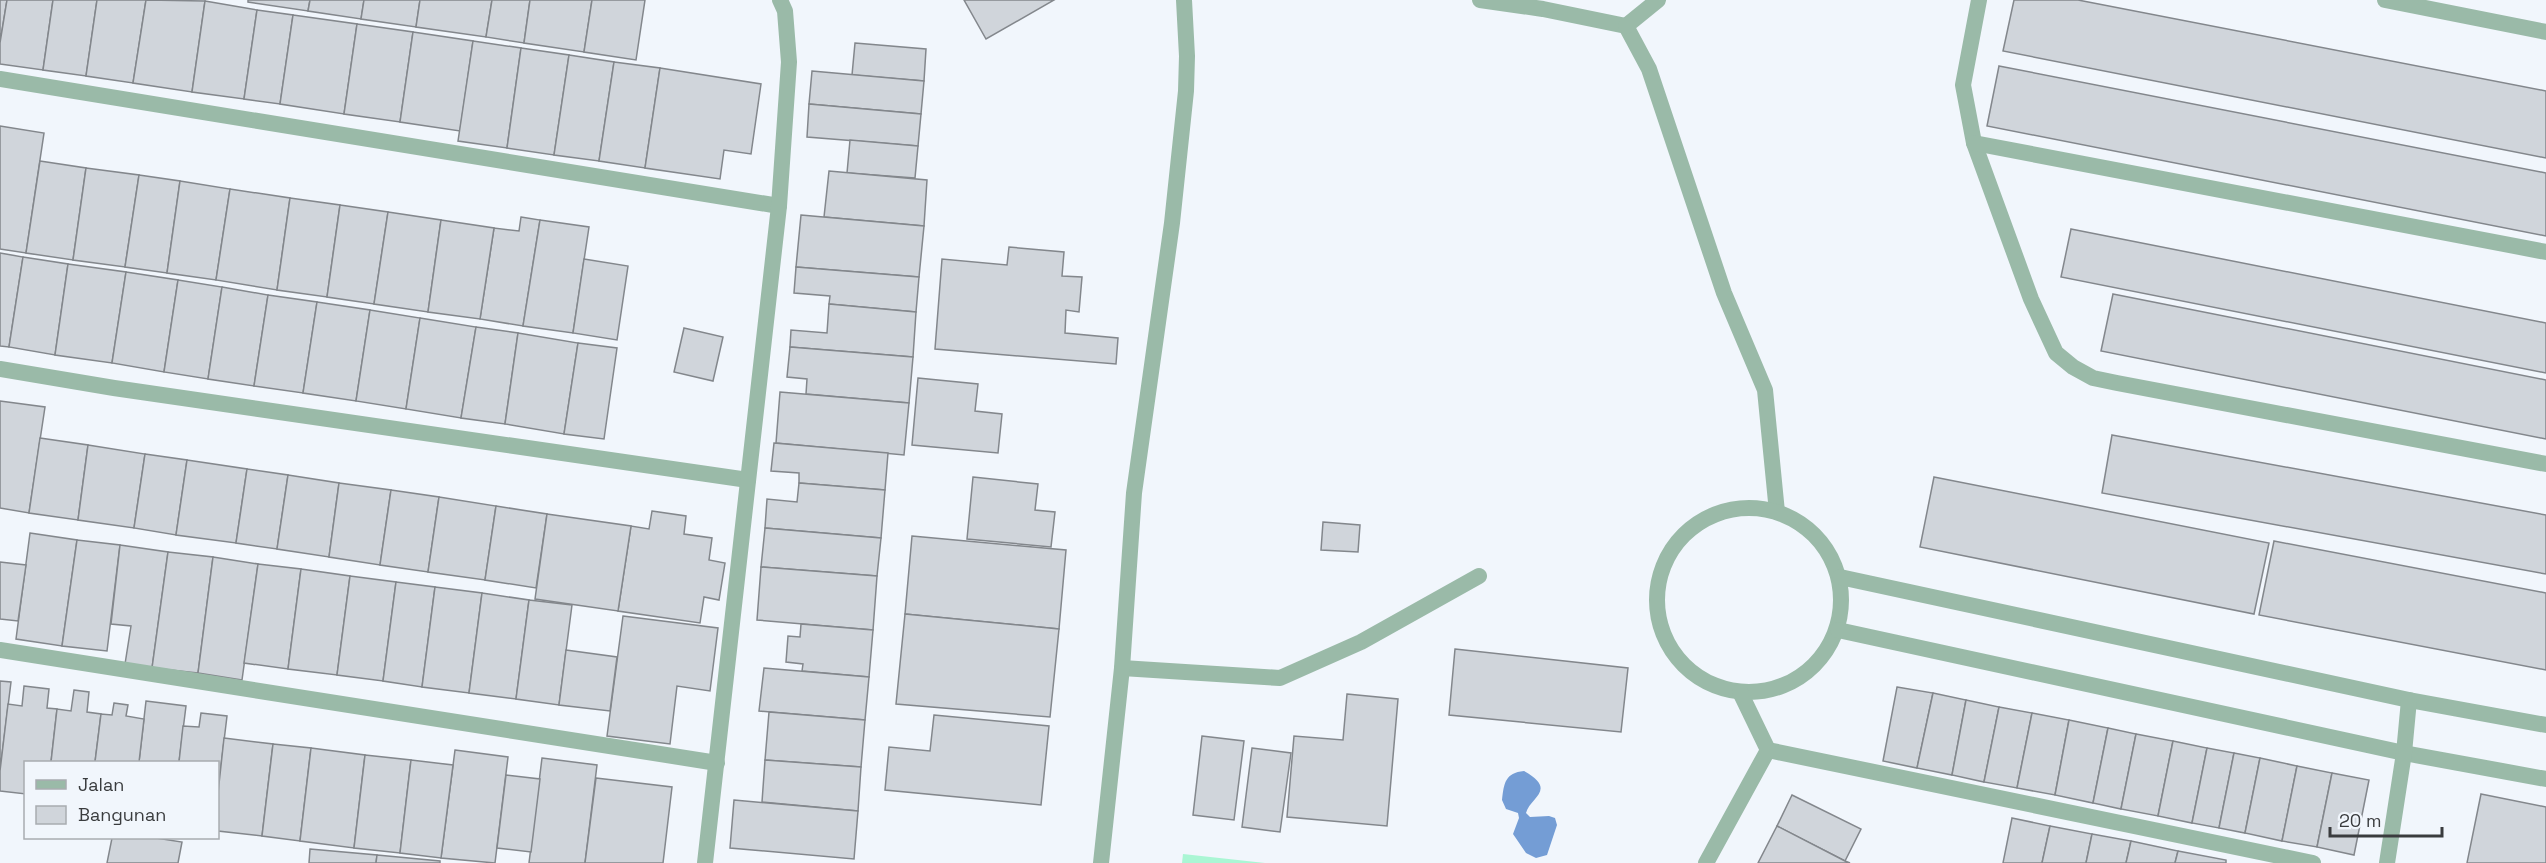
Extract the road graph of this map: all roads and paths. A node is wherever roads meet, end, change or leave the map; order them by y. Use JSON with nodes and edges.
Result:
{"nodes":[{"id":1,"x":780,"y":0,"type":"edge"},
{"id":2,"x":1184,"y":0,"type":"edge"},
{"id":3,"x":1480,"y":0,"type":"edge"},
{"id":4,"x":1658,"y":0,"type":"edge"},
{"id":5,"x":1979,"y":0,"type":"edge"},
{"id":6,"x":2385,"y":0,"type":"edge"},
{"id":7,"x":1626,"y":26,"type":"junction"},
{"id":8,"x":2546,"y":33,"type":"edge"},
{"id":9,"x":0,"y":79,"type":"edge"},
{"id":10,"x":1974,"y":143,"type":"junction"},
{"id":11,"x":779,"y":206,"type":"junction"},
{"id":12,"x":2546,"y":252,"type":"edge"},
{"id":13,"x":0,"y":369,"type":"edge"},
{"id":14,"x":2546,"y":464,"type":"edge"},
{"id":15,"x":748,"y":480,"type":"junction"},
{"id":16,"x":1778,"y":512,"type":"junction"},
{"id":17,"x":1479,"y":576,"type":"dead end"},
{"id":18,"x":1840,"y":577,"type":"junction"},
{"id":19,"x":1838,"y":630,"type":"junction"},
{"id":20,"x":0,"y":650,"type":"edge"},
{"id":21,"x":1122,"y":668,"type":"junction"},
{"id":22,"x":1740,"y":692,"type":"junction"},
{"id":23,"x":2409,"y":700,"type":"junction"},
{"id":24,"x":2546,"y":726,"type":"edge"},
{"id":25,"x":1768,"y":750,"type":"junction"},
{"id":26,"x":2404,"y":753,"type":"junction"},
{"id":27,"x":717,"y":763,"type":"junction"},
{"id":28,"x":2546,"y":779,"type":"edge"},
{"id":29,"x":705,"y":863,"type":"edge"},
{"id":30,"x":1101,"y":863,"type":"edge"},
{"id":31,"x":1706,"y":863,"type":"edge"},
{"id":32,"x":2313,"y":863,"type":"edge"},
{"id":33,"x":2387,"y":863,"type":"edge"}],
"edges":[{"from":1,"to":11,"type":"street"},
{"from":2,"to":21,"type":"street"},
{"from":3,"to":7,"type":"street"},
{"from":4,"to":7,"type":"street"},
{"from":5,"to":10,"type":"street"},
{"from":6,"to":8,"type":"street"},
{"from":7,"to":16,"type":"street"},
{"from":9,"to":11,"type":"street"},
{"from":10,"to":12,"type":"street"},
{"from":10,"to":14,"type":"street"},
{"from":11,"to":15,"type":"street"},
{"from":13,"to":15,"type":"street"},
{"from":15,"to":27,"type":"street"},
{"from":16,"to":18,"type":"street"},
{"from":16,"to":22,"type":"street"},
{"from":17,"to":21,"type":"street"},
{"from":18,"to":19,"type":"street"},
{"from":18,"to":23,"type":"street"},
{"from":19,"to":22,"type":"street"},
{"from":19,"to":26,"type":"street"},
{"from":20,"to":27,"type":"street"},
{"from":21,"to":30,"type":"street"},
{"from":22,"to":25,"type":"street"},
{"from":23,"to":24,"type":"street"},
{"from":23,"to":26,"type":"street"},
{"from":25,"to":31,"type":"street"},
{"from":25,"to":32,"type":"street"},
{"from":26,"to":28,"type":"street"},
{"from":26,"to":33,"type":"street"},
{"from":27,"to":29,"type":"street"}]}
